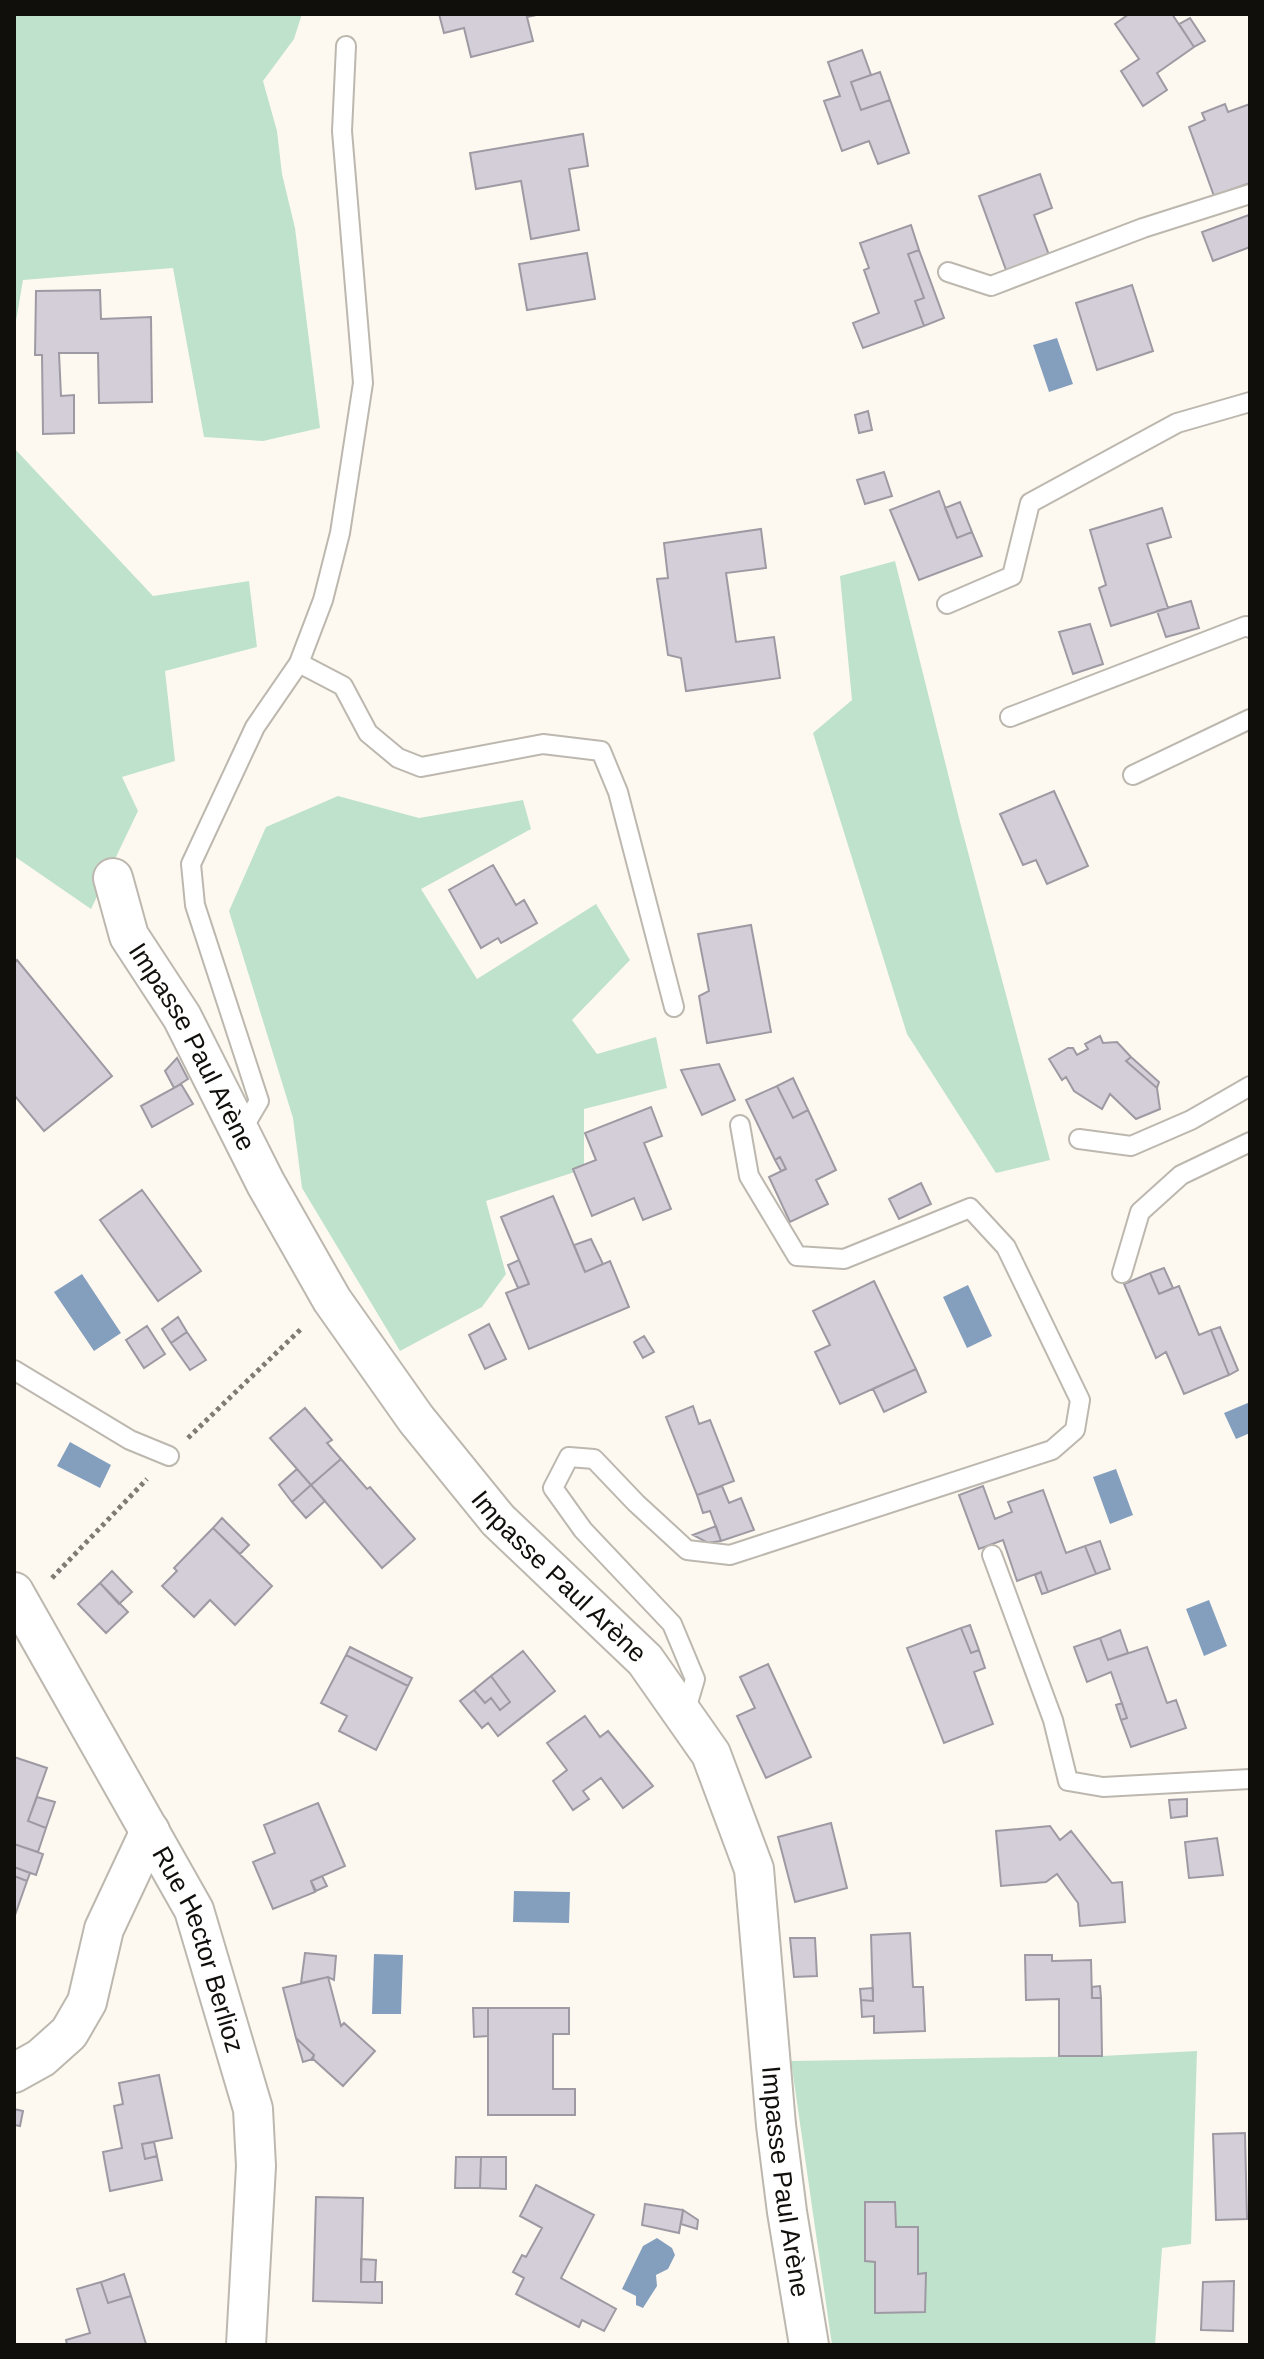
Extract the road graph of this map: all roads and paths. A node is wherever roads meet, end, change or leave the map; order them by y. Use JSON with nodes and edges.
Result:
{"nodes":[{"id":1,"x":346,"y":46,"type":"dead end"},
{"id":2,"x":1250,"y":194,"type":"edge"},
{"id":3,"x":948,"y":272,"type":"dead end"},
{"id":4,"x":1250,"y":402,"type":"edge"},
{"id":5,"x":947,"y":604,"type":"dead end"},
{"id":6,"x":1250,"y":628,"type":"edge"},
{"id":7,"x":299,"y":663,"type":"junction"},
{"id":8,"x":1010,"y":717,"type":"dead end"},
{"id":9,"x":1250,"y":719,"type":"edge"},
{"id":10,"x":1133,"y":775,"type":"dead end"},
{"id":11,"x":113,"y":878,"type":"dead end"},
{"id":12,"x":674,"y":1007,"type":"dead end"},
{"id":13,"x":1250,"y":1086,"type":"edge"},
{"id":14,"x":740,"y":1125,"type":"dead end"},
{"id":15,"x":240,"y":1133,"type":"junction"},
{"id":16,"x":1079,"y":1139,"type":"dead end"},
{"id":17,"x":1250,"y":1142,"type":"edge"},
{"id":18,"x":1122,"y":1273,"type":"dead end"},
{"id":19,"x":14,"y":1370,"type":"edge"},
{"id":20,"x":169,"y":1456,"type":"dead end"},
{"id":21,"x":992,"y":1555,"type":"dead end"},
{"id":22,"x":14,"y":1592,"type":"edge"},
{"id":23,"x":684,"y":1716,"type":"junction"},
{"id":24,"x":1250,"y":1779,"type":"edge"},
{"id":25,"x":150,"y":1831,"type":"junction"},
{"id":26,"x":14,"y":2073,"type":"edge"},
{"id":27,"x":246,"y":2345,"type":"edge"},
{"id":28,"x":809,"y":2345,"type":"edge"}],
"edges":[{"from":1,"to":7,"type":"lane"},
{"from":2,"to":3,"type":"lane"},
{"from":4,"to":5,"type":"lane"},
{"from":6,"to":8,"type":"lane"},
{"from":7,"to":12,"type":"lane"},
{"from":7,"to":15,"type":"lane"},
{"from":9,"to":10,"type":"lane"},
{"from":11,"to":15,"type":"street","name":"Impasse Paul Arène"},
{"from":13,"to":16,"type":"lane"},
{"from":14,"to":23,"type":"lane"},
{"from":15,"to":23,"type":"street","name":"Impasse Paul Arène"},
{"from":17,"to":18,"type":"lane"},
{"from":19,"to":20,"type":"lane"},
{"from":21,"to":24,"type":"lane"},
{"from":22,"to":25,"type":"street","name":"Rue Hector Berlioz"},
{"from":23,"to":28,"type":"street","name":"Impasse Paul Arène"},
{"from":25,"to":26,"type":"street"},
{"from":25,"to":27,"type":"street","name":"Rue Hector Berlioz"}]}
